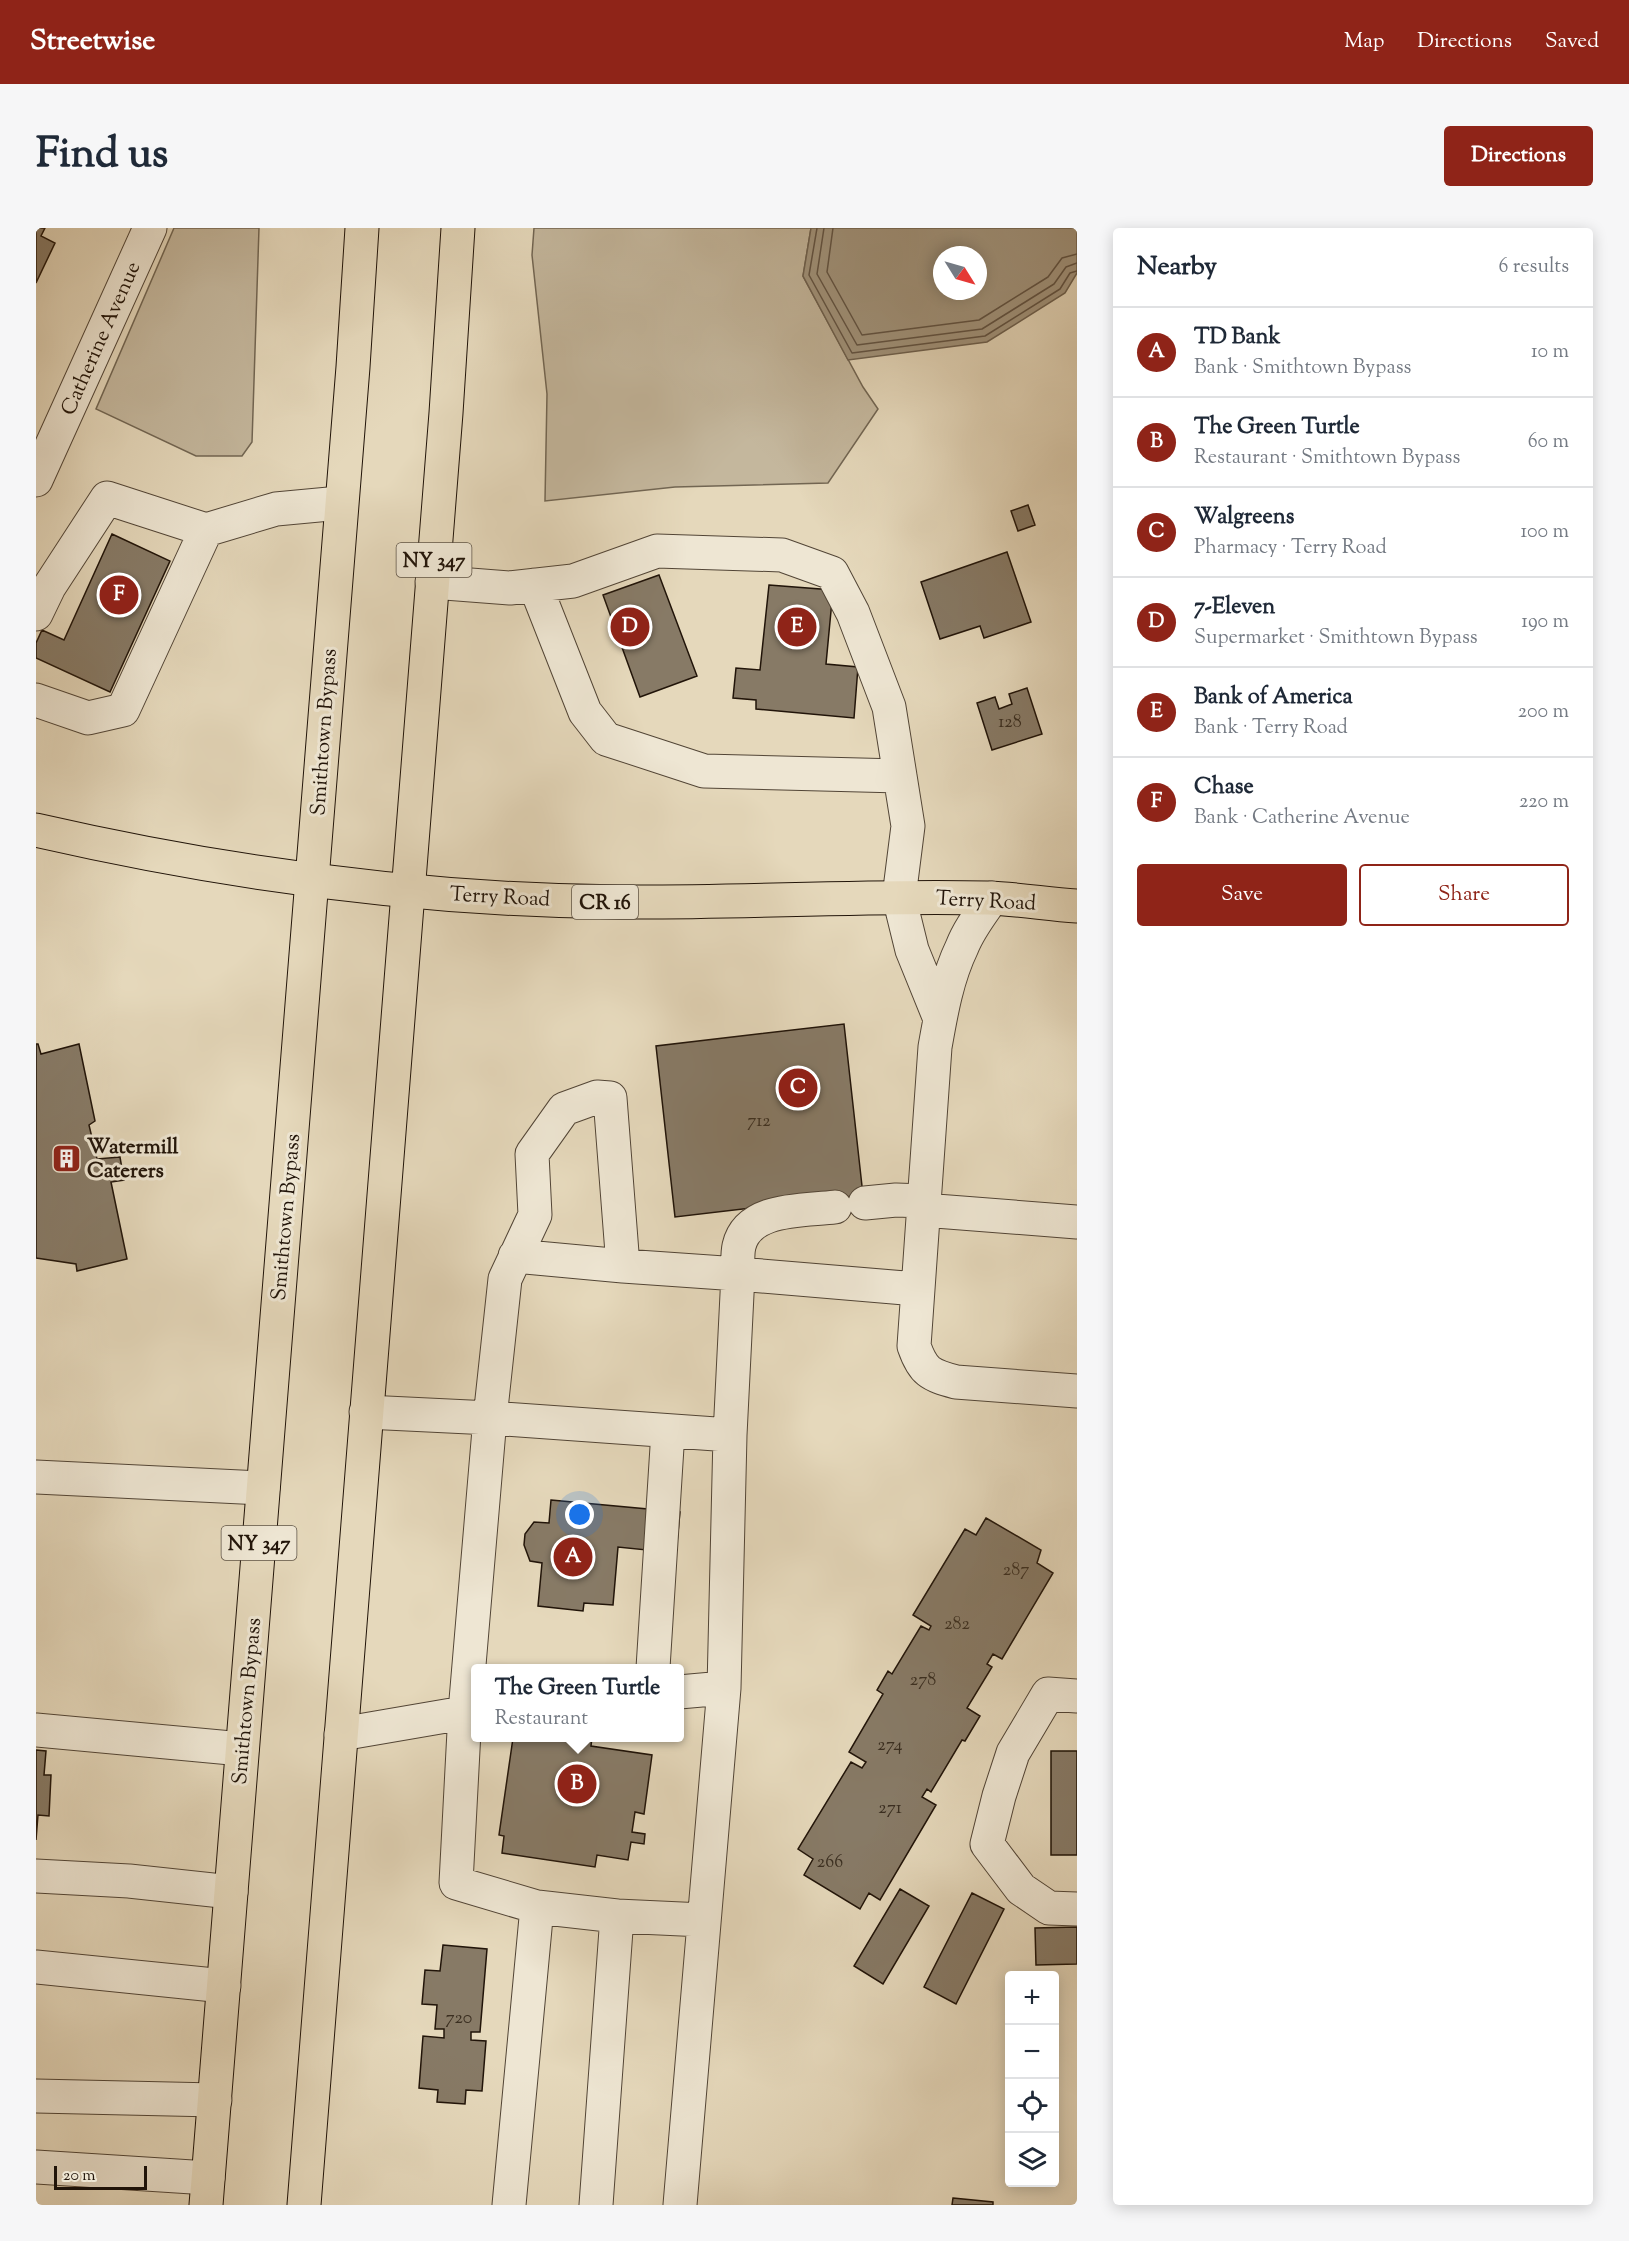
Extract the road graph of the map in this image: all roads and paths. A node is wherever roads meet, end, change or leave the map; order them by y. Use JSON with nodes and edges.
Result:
{"nodes":[{"id":1,"x":150,"y":228,"type":"edge"},
{"id":2,"x":362,"y":228,"type":"edge"},
{"id":3,"x":458,"y":228,"type":"edge"},
{"id":4,"x":36,"y":480,"type":"edge"},
{"id":5,"x":340,"y":503,"type":"junction"},
{"id":6,"x":206,"y":530,"type":"junction"},
{"id":7,"x":432,"y":582,"type":"junction"},
{"id":8,"x":535,"y":585,"type":"junction"},
{"id":9,"x":36,"y":614,"type":"edge"},
{"id":10,"x":36,"y":700,"type":"edge"},
{"id":11,"x":900,"y":776,"type":"junction"},
{"id":12,"x":36,"y":830,"type":"edge"},
{"id":13,"x":312,"y":882,"type":"junction"},
{"id":14,"x":408,"y":891,"type":"junction"},
{"id":15,"x":899,"y":897,"type":"junction"},
{"id":16,"x":992,"y":898,"type":"junction"},
{"id":17,"x":1077,"y":906,"type":"edge"},
{"id":18,"x":940,"y":1019,"type":"junction"},
{"id":19,"x":923,"y":1206,"type":"junction"},
{"id":20,"x":1077,"y":1222,"type":"edge"},
{"id":21,"x":515,"y":1256,"type":"junction"},
{"id":22,"x":623,"y":1266,"type":"junction"},
{"id":23,"x":738,"y":1274,"type":"junction"},
{"id":24,"x":917,"y":1289,"type":"junction"},
{"id":25,"x":1077,"y":1391,"type":"edge"},
{"id":26,"x":366,"y":1412,"type":"junction"},
{"id":27,"x":490,"y":1418,"type":"junction"},
{"id":28,"x":668,"y":1431,"type":"junction"},
{"id":29,"x":730,"y":1435,"type":"junction"},
{"id":30,"x":36,"y":1477,"type":"edge"},
{"id":31,"x":263,"y":1488,"type":"junction"},
{"id":32,"x":473,"y":1664,"type":"edge"},
{"id":33,"x":653,"y":1664,"type":"edge"},
{"id":34,"x":724,"y":1688,"type":"junction"},
{"id":35,"x":684,"y":1692,"type":"edge"},
{"id":36,"x":1077,"y":1696,"type":"edge"},
{"id":37,"x":470,"y":1711,"type":"edge"},
{"id":38,"x":36,"y":1730,"type":"edge"},
{"id":39,"x":341,"y":1734,"type":"junction"},
{"id":40,"x":242,"y":1749,"type":"junction"},
{"id":41,"x":36,"y":1876,"type":"edge"},
{"id":42,"x":231,"y":1892,"type":"junction"},
{"id":43,"x":537,"y":1907,"type":"junction"},
{"id":44,"x":1077,"y":1909,"type":"edge"},
{"id":45,"x":617,"y":1916,"type":"junction"},
{"id":46,"x":703,"y":1920,"type":"junction"},
{"id":47,"x":36,"y":1967,"type":"edge"},
{"id":48,"x":224,"y":1986,"type":"junction"},
{"id":49,"x":43,"y":2092,"type":"edge"},
{"id":50,"x":215,"y":2100,"type":"junction"},
{"id":51,"x":36,"y":2166,"type":"edge"},
{"id":52,"x":207,"y":2191,"type":"edge"},
{"id":53,"x":304,"y":2205,"type":"edge"},
{"id":54,"x":509,"y":2205,"type":"edge"},
{"id":55,"x":596,"y":2205,"type":"edge"},
{"id":56,"x":680,"y":2205,"type":"edge"}],
"edges":[{"from":1,"to":4,"type":"street","name":"Catherine Avenue"},
{"from":2,"to":5,"type":"main road","name":"Smithtown Bypass","number":"NY 347"},
{"from":3,"to":7,"type":"main road","number":"NY 347"},
{"from":5,"to":6,"type":"street"},
{"from":5,"to":13,"type":"main road","name":"Smithtown Bypass","number":"NY 347"},
{"from":6,"to":9,"type":"street"},
{"from":6,"to":10,"type":"street"},
{"from":7,"to":8,"type":"street"},
{"from":7,"to":14,"type":"main road","number":"NY 347"},
{"from":8,"to":11,"type":"street"},
{"from":8,"to":11,"type":"street"},
{"from":11,"to":15,"type":"street"},
{"from":12,"to":13,"type":"main road","name":"Terry Road","number":"CR 16"},
{"from":13,"to":14,"type":"main road","name":"Terry Road","number":"CR 16"},
{"from":13,"to":31,"type":"main road","name":"Smithtown Bypass","number":"NY 347"},
{"from":14,"to":15,"type":"main road","name":"Terry Road","number":"CR 16"},
{"from":14,"to":26,"type":"main road","number":"NY 347"},
{"from":15,"to":16,"type":"main road","name":"Terry Road","number":"CR 16"},
{"from":15,"to":18,"type":"street"},
{"from":16,"to":17,"type":"main road","name":"Terry Road","number":"CR 16"},
{"from":16,"to":18,"type":"street"},
{"from":18,"to":19,"type":"street"},
{"from":19,"to":20,"type":"street"},
{"from":19,"to":23,"type":"street"},
{"from":19,"to":24,"type":"street"},
{"from":21,"to":22,"type":"street"},
{"from":21,"to":22,"type":"street"},
{"from":21,"to":27,"type":"street"},
{"from":22,"to":23,"type":"street"},
{"from":23,"to":24,"type":"street"},
{"from":23,"to":29,"type":"street"},
{"from":24,"to":25,"type":"street"},
{"from":26,"to":27,"type":"street"},
{"from":26,"to":39,"type":"main road","number":"NY 347"},
{"from":27,"to":28,"type":"street"},
{"from":27,"to":32,"type":"street"},
{"from":28,"to":29,"type":"street"},
{"from":28,"to":33,"type":"street"},
{"from":29,"to":34,"type":"street"},
{"from":30,"to":31,"type":"street"},
{"from":31,"to":40,"type":"main road","name":"Smithtown Bypass","number":"NY 347"},
{"from":34,"to":35,"type":"street"},
{"from":34,"to":46,"type":"street"},
{"from":36,"to":44,"type":"street"},
{"from":37,"to":39,"type":"street"},
{"from":37,"to":43,"type":"street"},
{"from":38,"to":40,"type":"street"},
{"from":39,"to":53,"type":"main road","number":"NY 347"},
{"from":40,"to":42,"type":"main road","name":"Smithtown Bypass","number":"NY 347"},
{"from":41,"to":42,"type":"street"},
{"from":42,"to":48,"type":"main road","name":"Smithtown Bypass","number":"NY 347"},
{"from":43,"to":45,"type":"street"},
{"from":43,"to":54,"type":"street"},
{"from":45,"to":46,"type":"street"},
{"from":45,"to":55,"type":"street"},
{"from":46,"to":56,"type":"street"},
{"from":47,"to":48,"type":"street"},
{"from":48,"to":50,"type":"main road","name":"Smithtown Bypass","number":"NY 347"},
{"from":49,"to":50,"type":"street"},
{"from":50,"to":52,"type":"main road","name":"Smithtown Bypass","number":"NY 347"},
{"from":51,"to":52,"type":"street"}]}
